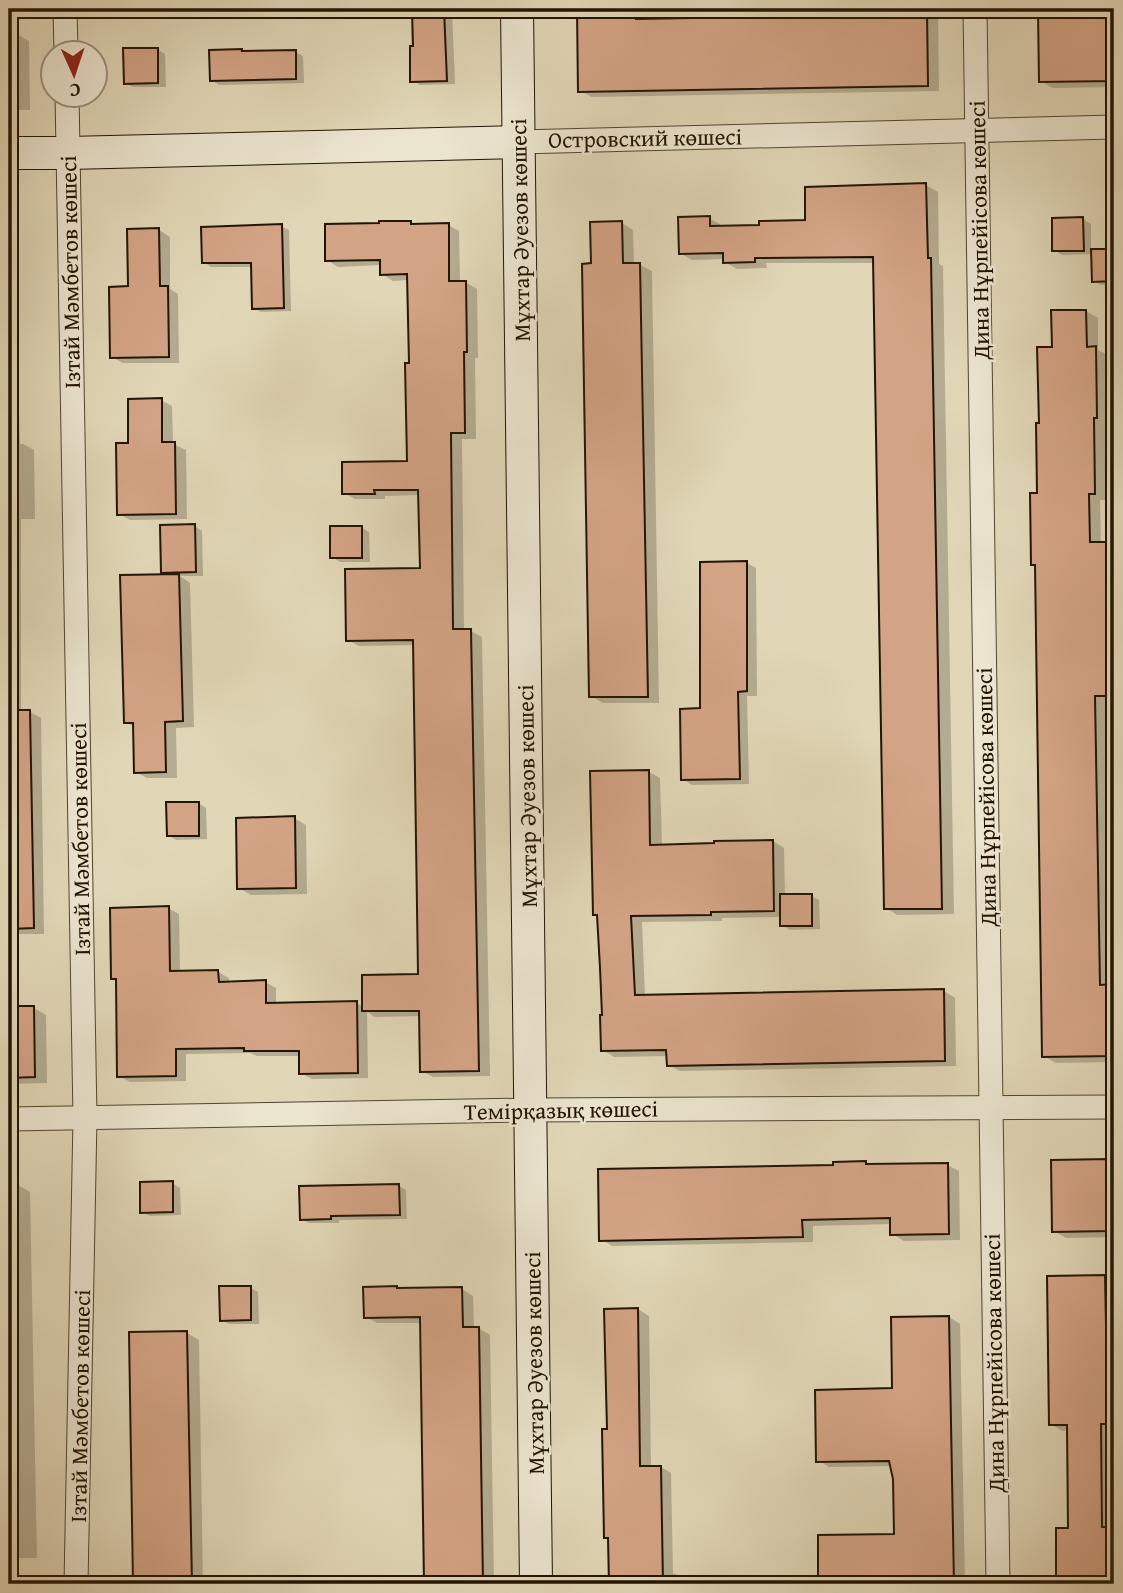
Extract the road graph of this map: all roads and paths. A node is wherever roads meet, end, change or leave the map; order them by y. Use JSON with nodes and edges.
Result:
{"nodes":[{"id":1,"x":65,"y":9,"type":"edge"},
{"id":2,"x":517,"y":9,"type":"edge"},
{"id":3,"x":975,"y":9,"type":"edge"},
{"id":4,"x":66,"y":38,"type":"edge"},
{"id":5,"x":67,"y":108,"type":"edge"},
{"id":6,"x":1114,"y":127,"type":"edge"},
{"id":7,"x":978,"y":130,"type":"junction"},
{"id":8,"x":519,"y":142,"type":"junction"},
{"id":9,"x":9,"y":153,"type":"edge"},
{"id":10,"x":68,"y":153,"type":"junction"},
{"id":11,"x":990,"y":1107,"type":"junction"},
{"id":12,"x":1114,"y":1107,"type":"edge"},
{"id":13,"x":531,"y":1110,"type":"junction"},
{"id":14,"x":85,"y":1118,"type":"junction"},
{"id":15,"x":9,"y":1119,"type":"edge"},
{"id":16,"x":76,"y":1584,"type":"edge"},
{"id":17,"x":536,"y":1584,"type":"edge"},
{"id":18,"x":998,"y":1584,"type":"edge"}],
"edges":[{"from":1,"to":4,"type":"street"},
{"from":2,"to":8,"type":"street","name":"Мұхтар Әуезов көшесі"},
{"from":3,"to":7,"type":"street","name":"Дина Нұрпейісова көшесі"},
{"from":5,"to":10,"type":"street","name":"Ізтай Мәмбетов көшесі"},
{"from":6,"to":7,"type":"street","name":"Островский көшесі"},
{"from":7,"to":8,"type":"street","name":"Островский көшесі"},
{"from":7,"to":11,"type":"street","name":"Дина Нұрпейісова көшесі"},
{"from":8,"to":10,"type":"street","name":"Островский көшесі"},
{"from":8,"to":13,"type":"street","name":"Мұхтар Әуезов көшесі"},
{"from":9,"to":10,"type":"street","name":"Островский көшесі"},
{"from":10,"to":14,"type":"street","name":"Ізтай Мәмбетов көшесі"},
{"from":11,"to":12,"type":"street","name":"Темірқазық көшесі"},
{"from":11,"to":13,"type":"street","name":"Темірқазық көшесі"},
{"from":11,"to":18,"type":"street","name":"Дина Нұрпейісова көшесі"},
{"from":13,"to":14,"type":"street","name":"Темірқазық көшесі"},
{"from":13,"to":17,"type":"street","name":"Мұхтар Әуезов көшесі"},
{"from":14,"to":15,"type":"street","name":"Темірқазық көшесі"},
{"from":14,"to":16,"type":"street","name":"Ізтай Мәмбетов көшесі"}]}
